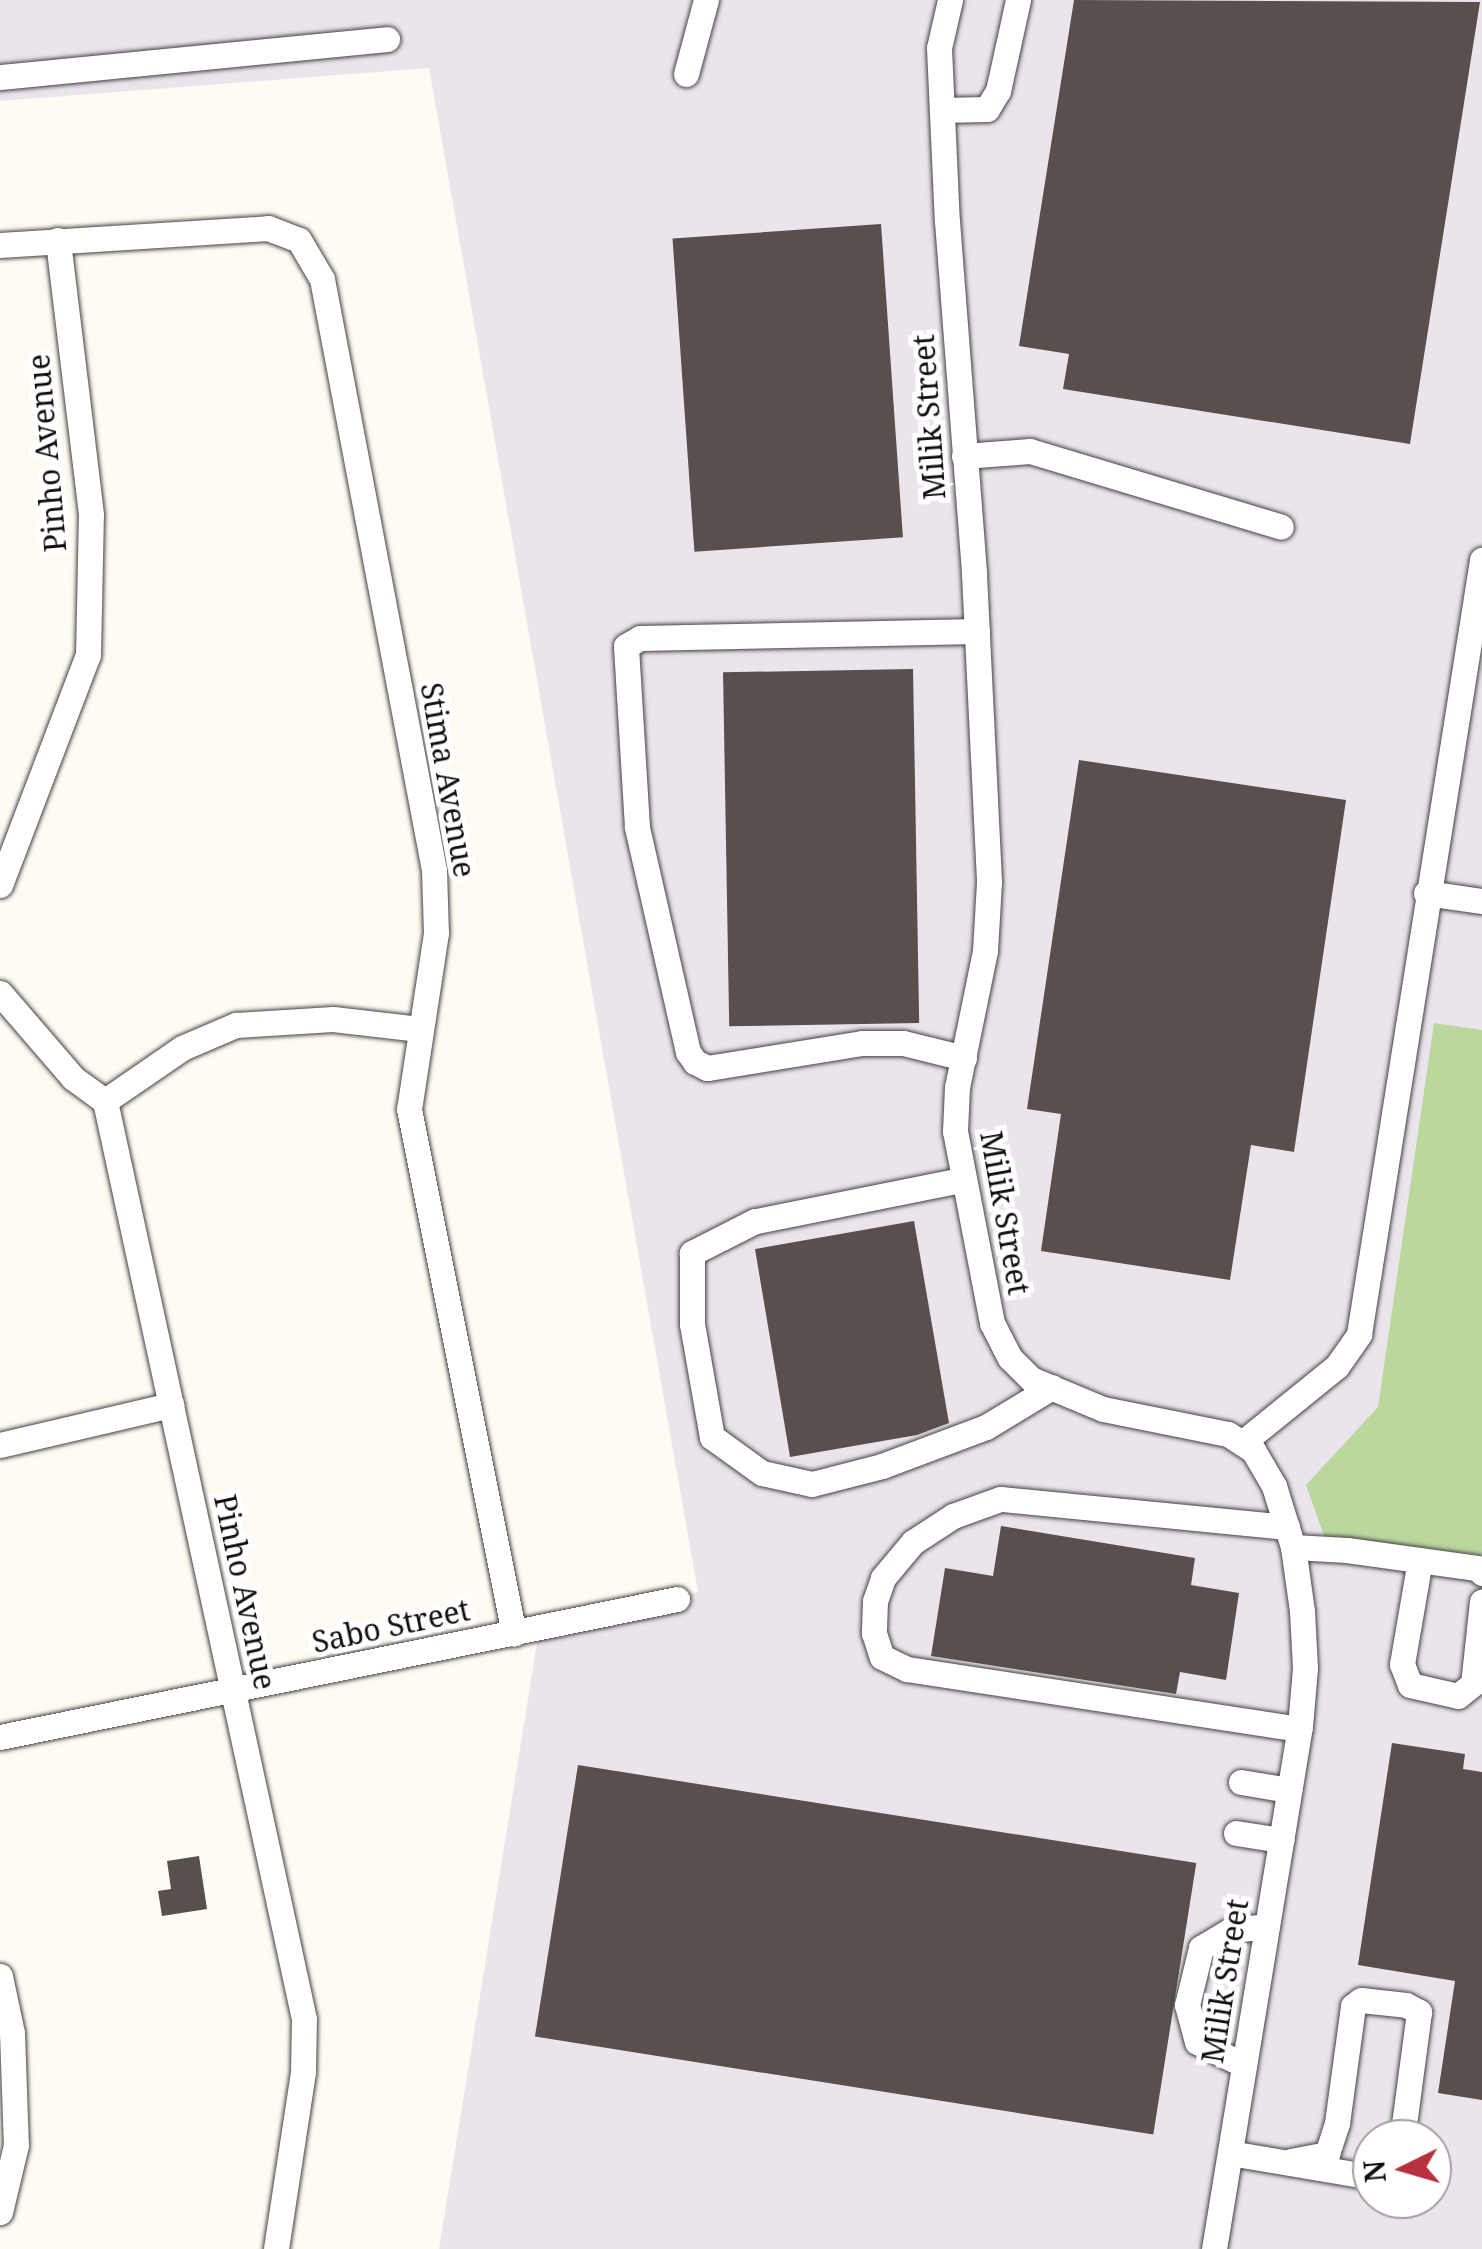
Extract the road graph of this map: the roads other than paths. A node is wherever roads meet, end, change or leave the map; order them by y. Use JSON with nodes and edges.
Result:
{"nodes":[{"id":1,"x":706,"y":0,"type":"edge"},
{"id":2,"x":950,"y":0,"type":"edge"},
{"id":3,"x":1018,"y":0,"type":"edge"},
{"id":4,"x":387,"y":39,"type":"dead end"},
{"id":5,"x":686,"y":74,"type":"dead end"},
{"id":6,"x":0,"y":76,"type":"edge"},
{"id":7,"x":942,"y":110,"type":"junction"},
{"id":8,"x":58,"y":240,"type":"junction"},
{"id":9,"x":0,"y":245,"type":"edge"},
{"id":10,"x":964,"y":456,"type":"junction"},
{"id":11,"x":1280,"y":527,"type":"dead end"},
{"id":12,"x":1482,"y":560,"type":"edge"},
{"id":13,"x":977,"y":631,"type":"junction"},
{"id":14,"x":0,"y":885,"type":"edge"},
{"id":15,"x":1426,"y":893,"type":"junction"},
{"id":16,"x":1482,"y":901,"type":"edge"},
{"id":17,"x":0,"y":993,"type":"edge"},
{"id":18,"x":420,"y":1029,"type":"junction"},
{"id":19,"x":964,"y":1058,"type":"junction"},
{"id":20,"x":105,"y":1101,"type":"junction"},
{"id":21,"x":961,"y":1180,"type":"junction"},
{"id":22,"x":1052,"y":1388,"type":"junction"},
{"id":23,"x":171,"y":1405,"type":"junction"},
{"id":24,"x":1242,"y":1443,"type":"junction"},
{"id":25,"x":0,"y":1445,"type":"edge"},
{"id":26,"x":1290,"y":1537,"type":"junction"},
{"id":27,"x":1420,"y":1560,"type":"junction"},
{"id":28,"x":1482,"y":1573,"type":"edge"},
{"id":29,"x":678,"y":1599,"type":"dead end"},
{"id":30,"x":1482,"y":1601,"type":"edge"},
{"id":31,"x":514,"y":1634,"type":"junction"},
{"id":32,"x":233,"y":1691,"type":"junction"},
{"id":33,"x":1299,"y":1729,"type":"junction"},
{"id":34,"x":0,"y":1737,"type":"edge"},
{"id":35,"x":1241,"y":1782,"type":"dead end"},
{"id":36,"x":1289,"y":1790,"type":"junction"},
{"id":37,"x":1236,"y":1833,"type":"dead end"},
{"id":38,"x":1281,"y":1840,"type":"junction"},
{"id":39,"x":1267,"y":1926,"type":"junction"},
{"id":40,"x":0,"y":1976,"type":"edge"},
{"id":41,"x":1244,"y":2066,"type":"junction"},
{"id":42,"x":1405,"y":2119,"type":"edge"},
{"id":43,"x":1230,"y":2153,"type":"junction"},
{"id":44,"x":1292,"y":2161,"type":"junction"},
{"id":45,"x":1352,"y":2172,"type":"edge"},
{"id":46,"x":0,"y":2212,"type":"edge"},
{"id":47,"x":276,"y":2249,"type":"edge"},
{"id":48,"x":1214,"y":2249,"type":"edge"}],
"edges":[{"from":1,"to":5,"type":"street"},
{"from":2,"to":7,"type":"street","name":"Milik Street"},
{"from":3,"to":7,"type":"street"},
{"from":4,"to":6,"type":"street"},
{"from":7,"to":10,"type":"street","name":"Milik Street"},
{"from":8,"to":9,"type":"street","name":"Stima Avenue"},
{"from":8,"to":14,"type":"street","name":"Pinho Avenue"},
{"from":8,"to":18,"type":"street","name":"Stima Avenue"},
{"from":10,"to":11,"type":"street"},
{"from":10,"to":13,"type":"street","name":"Milik Street"},
{"from":12,"to":15,"type":"street"},
{"from":13,"to":19,"type":"street","name":"Milik Street"},
{"from":13,"to":19,"type":"street"},
{"from":15,"to":16,"type":"street"},
{"from":15,"to":24,"type":"street"},
{"from":17,"to":20,"type":"street"},
{"from":18,"to":20,"type":"street"},
{"from":18,"to":31,"type":"street","name":"Stima Avenue"},
{"from":19,"to":21,"type":"street","name":"Milik Street"},
{"from":20,"to":23,"type":"street","name":"Pinho Avenue"},
{"from":21,"to":22,"type":"street","name":"Milik Street"},
{"from":21,"to":22,"type":"street"},
{"from":22,"to":24,"type":"street","name":"Milik Street"},
{"from":23,"to":25,"type":"street"},
{"from":23,"to":32,"type":"street","name":"Pinho Avenue"},
{"from":24,"to":26,"type":"street","name":"Milik Street"},
{"from":26,"to":27,"type":"street"},
{"from":26,"to":33,"type":"street","name":"Milik Street"},
{"from":26,"to":33,"type":"street"},
{"from":27,"to":28,"type":"street"},
{"from":27,"to":30,"type":"street"},
{"from":29,"to":31,"type":"street","name":"Sabo Street"},
{"from":31,"to":32,"type":"street","name":"Sabo Street"},
{"from":32,"to":34,"type":"street","name":"Sabo Street"},
{"from":32,"to":47,"type":"street","name":"Pinho Avenue"},
{"from":33,"to":36,"type":"street","name":"Milik Street"},
{"from":35,"to":36,"type":"street"},
{"from":36,"to":38,"type":"street","name":"Milik Street"},
{"from":37,"to":38,"type":"street"},
{"from":38,"to":39,"type":"street","name":"Milik Street"},
{"from":39,"to":41,"type":"street","name":"Milik Street"},
{"from":39,"to":41,"type":"street"},
{"from":40,"to":46,"type":"street"},
{"from":41,"to":43,"type":"street","name":"Milik Street"},
{"from":42,"to":44,"type":"street"},
{"from":43,"to":44,"type":"street"},
{"from":43,"to":48,"type":"street","name":"Milik Street"},
{"from":44,"to":45,"type":"street"}]}
